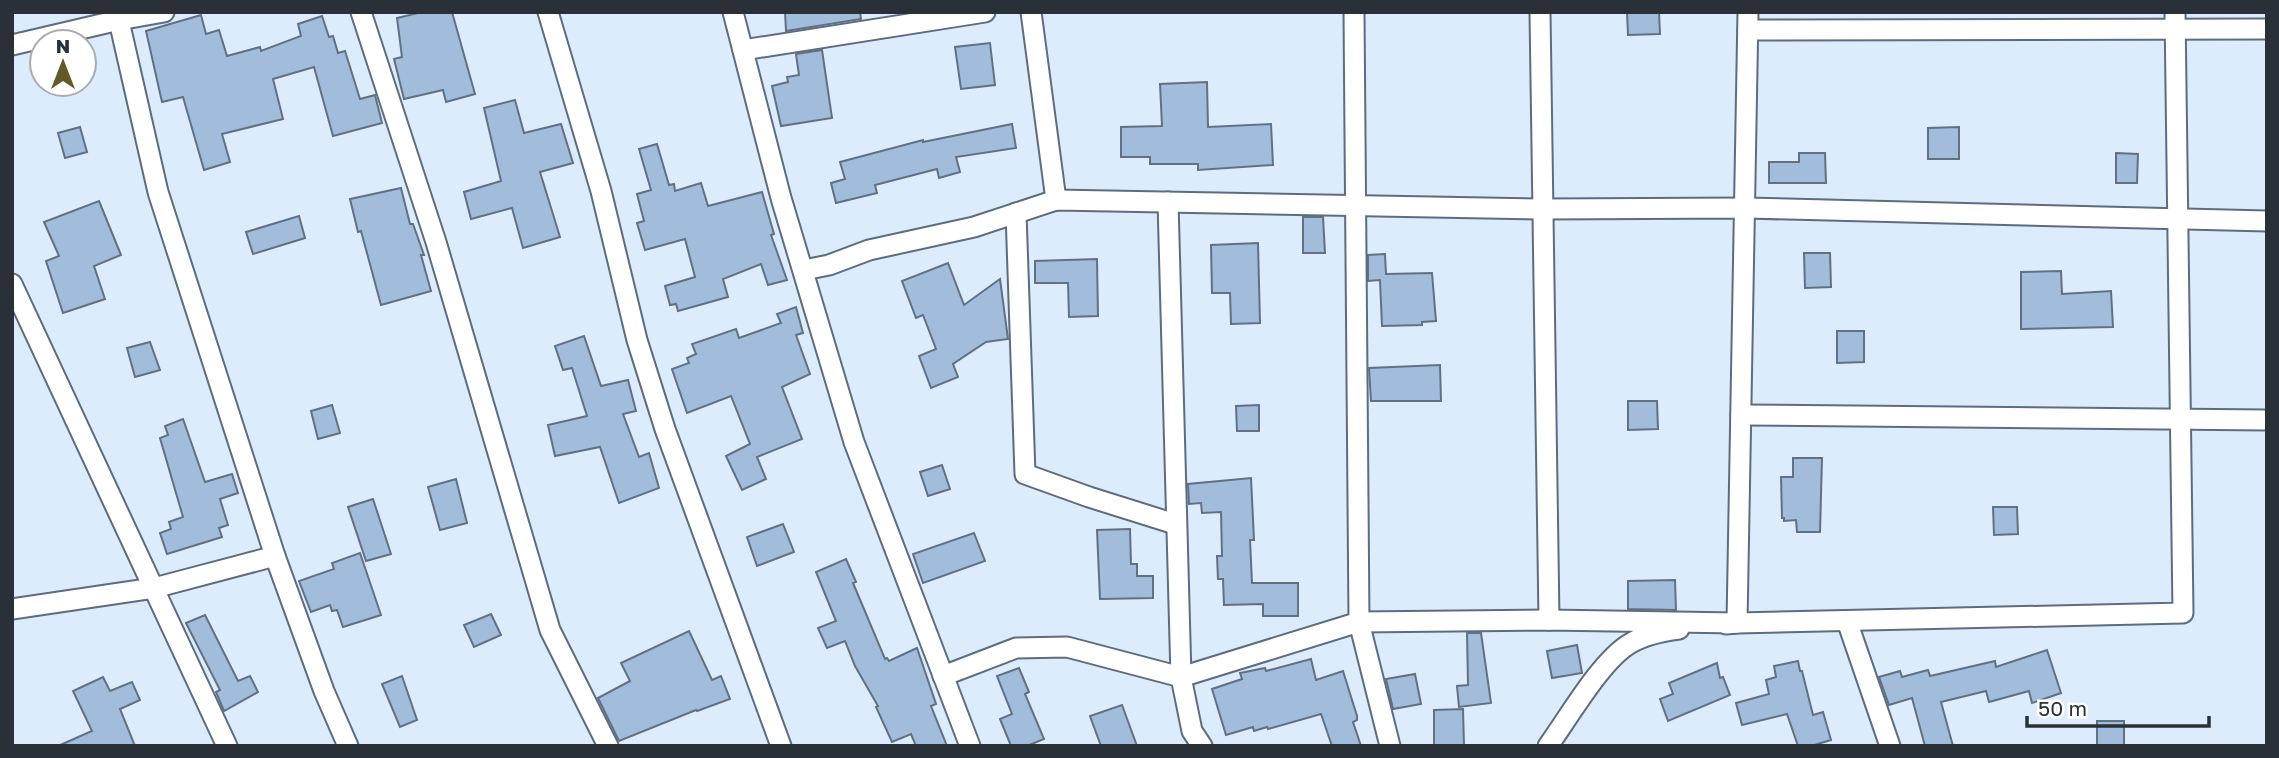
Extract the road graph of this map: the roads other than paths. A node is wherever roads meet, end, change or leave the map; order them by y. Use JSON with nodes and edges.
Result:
{"nodes":[{"id":1,"x":164,"y":12,"type":"edge"},
{"id":2,"x":361,"y":12,"type":"edge"},
{"id":3,"x":548,"y":12,"type":"edge"},
{"id":4,"x":733,"y":12,"type":"edge"},
{"id":5,"x":985,"y":12,"type":"edge"},
{"id":6,"x":1031,"y":12,"type":"edge"},
{"id":7,"x":1354,"y":12,"type":"edge"},
{"id":8,"x":1540,"y":12,"type":"edge"},
{"id":9,"x":118,"y":16,"type":"edge"},
{"id":10,"x":1748,"y":21,"type":"edge"},
{"id":11,"x":2175,"y":21,"type":"edge"},
{"id":12,"x":2267,"y":29,"type":"edge"},
{"id":13,"x":12,"y":45,"type":"edge"},
{"id":14,"x":743,"y":50,"type":"junction"},
{"id":15,"x":1056,"y":200,"type":"junction"},
{"id":16,"x":1168,"y":202,"type":"junction"},
{"id":17,"x":1356,"y":205,"type":"junction"},
{"id":18,"x":1745,"y":208,"type":"junction"},
{"id":19,"x":1543,"y":209,"type":"junction"},
{"id":20,"x":1016,"y":213,"type":"junction"},
{"id":21,"x":2177,"y":219,"type":"junction"},
{"id":22,"x":2267,"y":221,"type":"edge"},
{"id":23,"x":804,"y":270,"type":"junction"},
{"id":24,"x":12,"y":284,"type":"edge"},
{"id":25,"x":1741,"y":415,"type":"junction"},
{"id":26,"x":2180,"y":419,"type":"junction"},
{"id":27,"x":2267,"y":420,"type":"edge"},
{"id":28,"x":1175,"y":524,"type":"junction"},
{"id":29,"x":275,"y":556,"type":"junction"},
{"id":30,"x":155,"y":589,"type":"junction"},
{"id":31,"x":12,"y":609,"type":"edge"},
{"id":32,"x":1549,"y":620,"type":"junction"},
{"id":33,"x":1847,"y":621,"type":"junction"},
{"id":34,"x":1359,"y":622,"type":"junction"},
{"id":35,"x":1737,"y":623,"type":"junction"},
{"id":36,"x":943,"y":676,"type":"junction"},
{"id":37,"x":1181,"y":677,"type":"junction"},
{"id":38,"x":227,"y":746,"type":"edge"},
{"id":39,"x":348,"y":746,"type":"edge"},
{"id":40,"x":608,"y":746,"type":"edge"},
{"id":41,"x":781,"y":746,"type":"edge"},
{"id":42,"x":970,"y":746,"type":"edge"},
{"id":43,"x":1202,"y":746,"type":"edge"},
{"id":44,"x":1390,"y":746,"type":"edge"},
{"id":45,"x":1548,"y":746,"type":"edge"},
{"id":46,"x":1890,"y":746,"type":"edge"}],
"edges":[{"from":1,"to":9,"type":"street"},
{"from":2,"to":40,"type":"street"},
{"from":3,"to":41,"type":"street"},
{"from":4,"to":14,"type":"street"},
{"from":5,"to":14,"type":"street"},
{"from":6,"to":15,"type":"street"},
{"from":7,"to":17,"type":"street"},
{"from":8,"to":19,"type":"street"},
{"from":9,"to":13,"type":"street"},
{"from":9,"to":29,"type":"street"},
{"from":10,"to":11,"type":"street"},
{"from":10,"to":18,"type":"street"},
{"from":11,"to":12,"type":"street"},
{"from":11,"to":21,"type":"street"},
{"from":14,"to":23,"type":"street"},
{"from":15,"to":16,"type":"street"},
{"from":15,"to":20,"type":"street"},
{"from":16,"to":17,"type":"street"},
{"from":16,"to":28,"type":"street"},
{"from":17,"to":19,"type":"street"},
{"from":17,"to":34,"type":"street"},
{"from":18,"to":19,"type":"street"},
{"from":18,"to":21,"type":"street"},
{"from":18,"to":25,"type":"street"},
{"from":19,"to":32,"type":"street"},
{"from":20,"to":23,"type":"street"},
{"from":20,"to":28,"type":"street"},
{"from":21,"to":22,"type":"street"},
{"from":21,"to":26,"type":"street"},
{"from":23,"to":36,"type":"street"},
{"from":24,"to":30,"type":"street"},
{"from":25,"to":26,"type":"street"},
{"from":25,"to":35,"type":"street"},
{"from":26,"to":27,"type":"street"},
{"from":26,"to":33,"type":"street"},
{"from":28,"to":37,"type":"street"},
{"from":29,"to":30,"type":"street"},
{"from":29,"to":39,"type":"street"},
{"from":30,"to":31,"type":"street"},
{"from":30,"to":38,"type":"street"},
{"from":32,"to":34,"type":"street"},
{"from":32,"to":35,"type":"street"},
{"from":33,"to":35,"type":"street"},
{"from":33,"to":46,"type":"street"},
{"from":34,"to":37,"type":"street"},
{"from":34,"to":44,"type":"street"},
{"from":35,"to":45,"type":"street"},
{"from":36,"to":37,"type":"street"},
{"from":36,"to":42,"type":"street"},
{"from":37,"to":43,"type":"street"}]}
